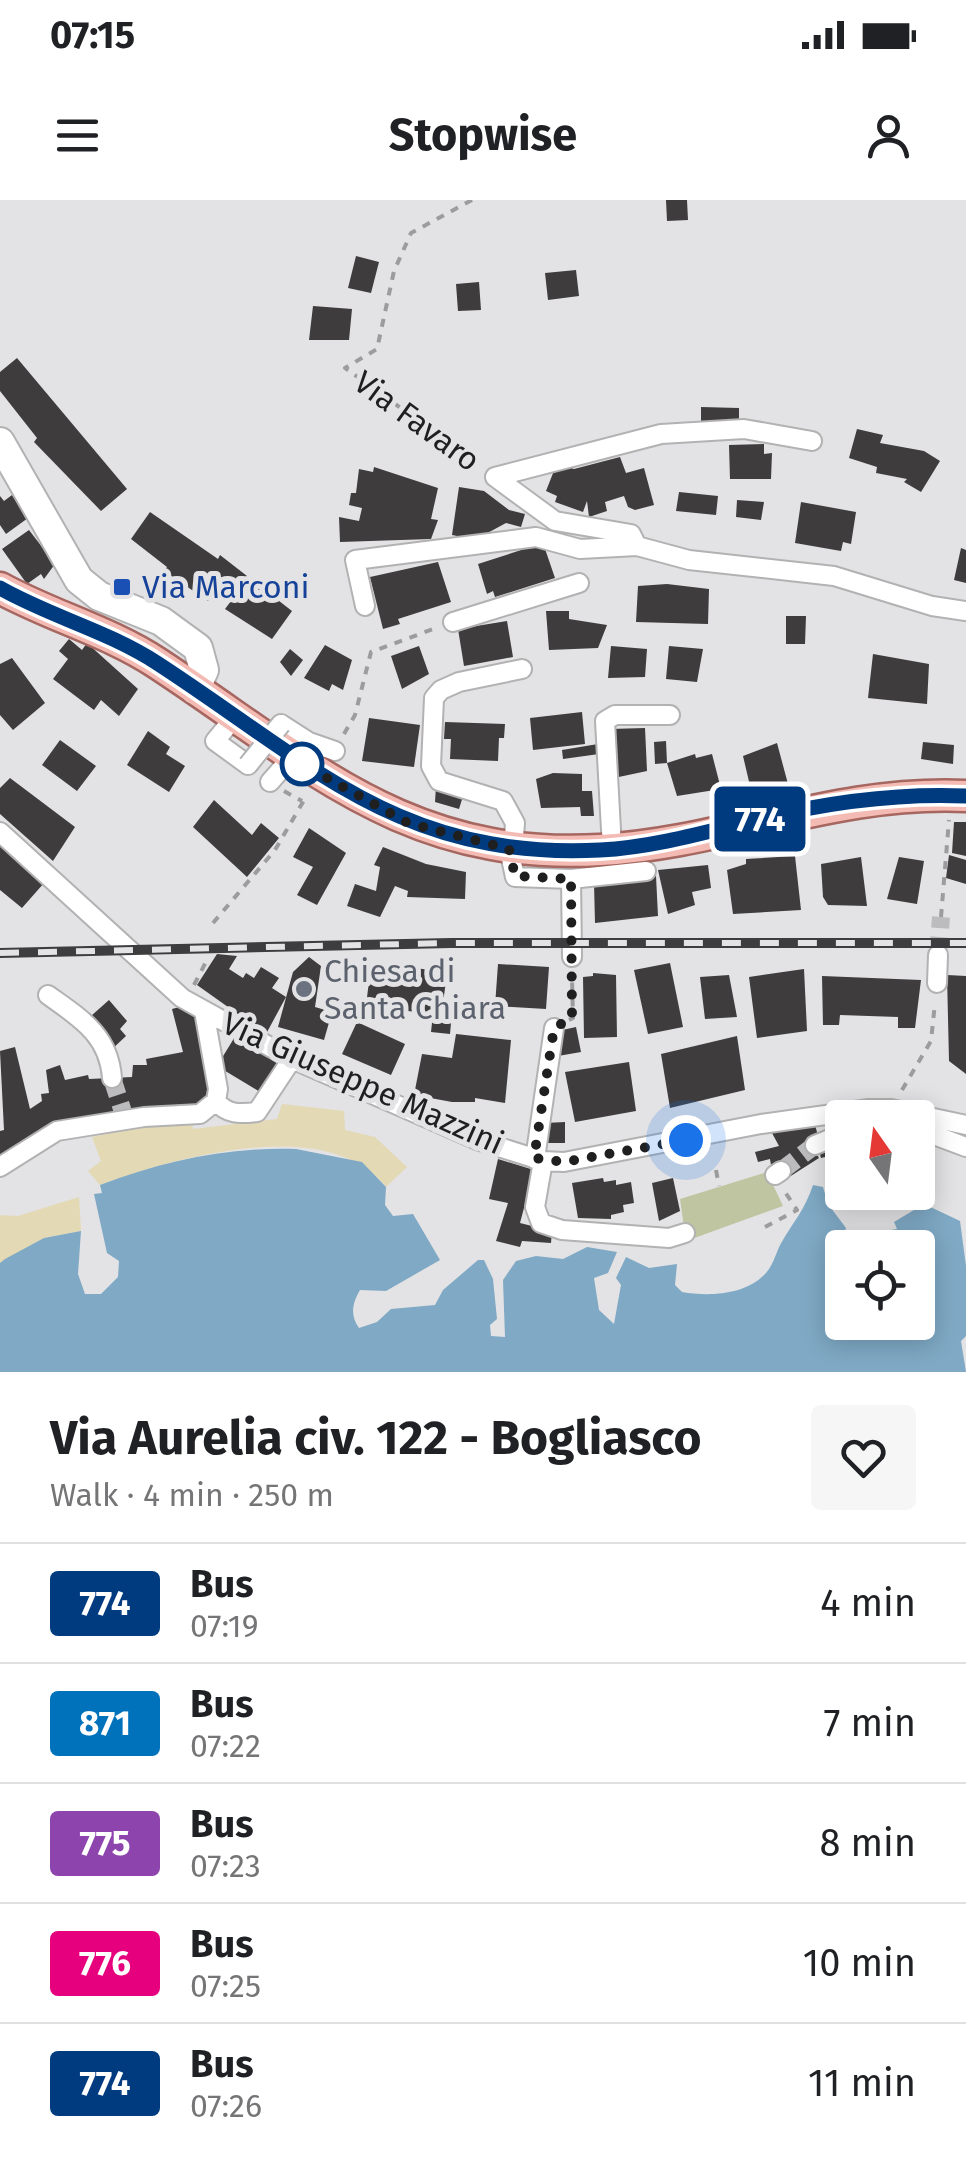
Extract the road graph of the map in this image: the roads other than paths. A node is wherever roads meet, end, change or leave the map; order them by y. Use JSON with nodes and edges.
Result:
{"nodes":[{"id":1,"x":812,"y":441,"type":"dead end"},
{"id":2,"x":0,"y":442,"type":"edge"},
{"id":3,"x":641,"y":547,"type":"junction"},
{"id":4,"x":579,"y":583,"type":"dead end"},
{"id":5,"x":10,"y":594,"type":"edge"},
{"id":6,"x":366,"y":606,"type":"dead end"},
{"id":7,"x":966,"y":611,"type":"edge"},
{"id":8,"x":452,"y":622,"type":"road end"},
{"id":9,"x":522,"y":669,"type":"dead end"},
{"id":10,"x":195,"y":690,"type":"junction"},
{"id":11,"x":670,"y":715,"type":"dead end"},
{"id":12,"x":234,"y":718,"type":"junction"},
{"id":13,"x":334,"y":751,"type":"road end"},
{"id":14,"x":291,"y":758,"type":"junction"},
{"id":15,"x":270,"y":782,"type":"dead end"},
{"id":16,"x":959,"y":796,"type":"edge"},
{"id":17,"x":0,"y":832,"type":"edge"},
{"id":18,"x":612,"y":848,"type":"junction"},
{"id":19,"x":511,"y":849,"type":"junction"},
{"id":20,"x":646,"y":871,"type":"dead end"},
{"id":21,"x":571,"y":879,"type":"junction"},
{"id":22,"x":938,"y":955,"type":"tunnel mouth"},
{"id":23,"x":572,"y":957,"type":"road end"},
{"id":24,"x":937,"y":983,"type":"road end"},
{"id":25,"x":48,"y":994,"type":"dead end"},
{"id":26,"x":204,"y":1011,"type":"junction"},
{"id":27,"x":554,"y":1028,"type":"road end"},
{"id":28,"x":292,"y":1058,"type":"junction"},
{"id":29,"x":112,"y":1078,"type":"tunnel mouth"},
{"id":30,"x":216,"y":1101,"type":"junction"},
{"id":31,"x":966,"y":1126,"type":"edge"},
{"id":32,"x":935,"y":1135,"type":"edge"},
{"id":33,"x":825,"y":1141,"type":"edge"},
{"id":34,"x":816,"y":1145,"type":"tunnel mouth"},
{"id":35,"x":966,"y":1146,"type":"edge"},
{"id":36,"x":539,"y":1160,"type":"junction"},
{"id":37,"x":0,"y":1167,"type":"edge"},
{"id":38,"x":686,"y":1233,"type":"dead end"}],
"edges":[{"from":1,"to":3,"type":"street","name":"Via Favaro"},
{"from":2,"to":10,"type":"street"},
{"from":3,"to":6,"type":"street"},
{"from":3,"to":7,"type":"street"},
{"from":4,"to":8,"type":"street"},
{"from":5,"to":10,"type":"main road"},
{"from":9,"to":19,"type":"street"},
{"from":10,"to":12,"type":"main road"},
{"from":11,"to":18,"type":"street"},
{"from":12,"to":13,"type":"street","bridge":true},
{"from":12,"to":14,"type":"main road"},
{"from":14,"to":15,"type":"street"},
{"from":14,"to":19,"type":"main road"},
{"from":16,"to":18,"type":"main road"},
{"from":17,"to":26,"type":"street","name":"Via Giuseppe Mazzini"},
{"from":18,"to":19,"type":"main road"},
{"from":19,"to":21,"type":"street"},
{"from":20,"to":21,"type":"street"},
{"from":21,"to":23,"type":"street"},
{"from":22,"to":24,"type":"street"},
{"from":25,"to":29,"type":"street"},
{"from":26,"to":28,"type":"street","name":"Via Giuseppe Mazzini"},
{"from":26,"to":30,"type":"street"},
{"from":27,"to":36,"type":"street"},
{"from":28,"to":30,"type":"street"},
{"from":28,"to":36,"type":"street","name":"Via Giuseppe Mazzini"},
{"from":30,"to":37,"type":"street"},
{"from":31,"to":36,"type":"street","name":"Via Giuseppe Mazzini"},
{"from":32,"to":35,"type":"street"},
{"from":33,"to":34,"type":"street"},
{"from":36,"to":38,"type":"street"}]}
